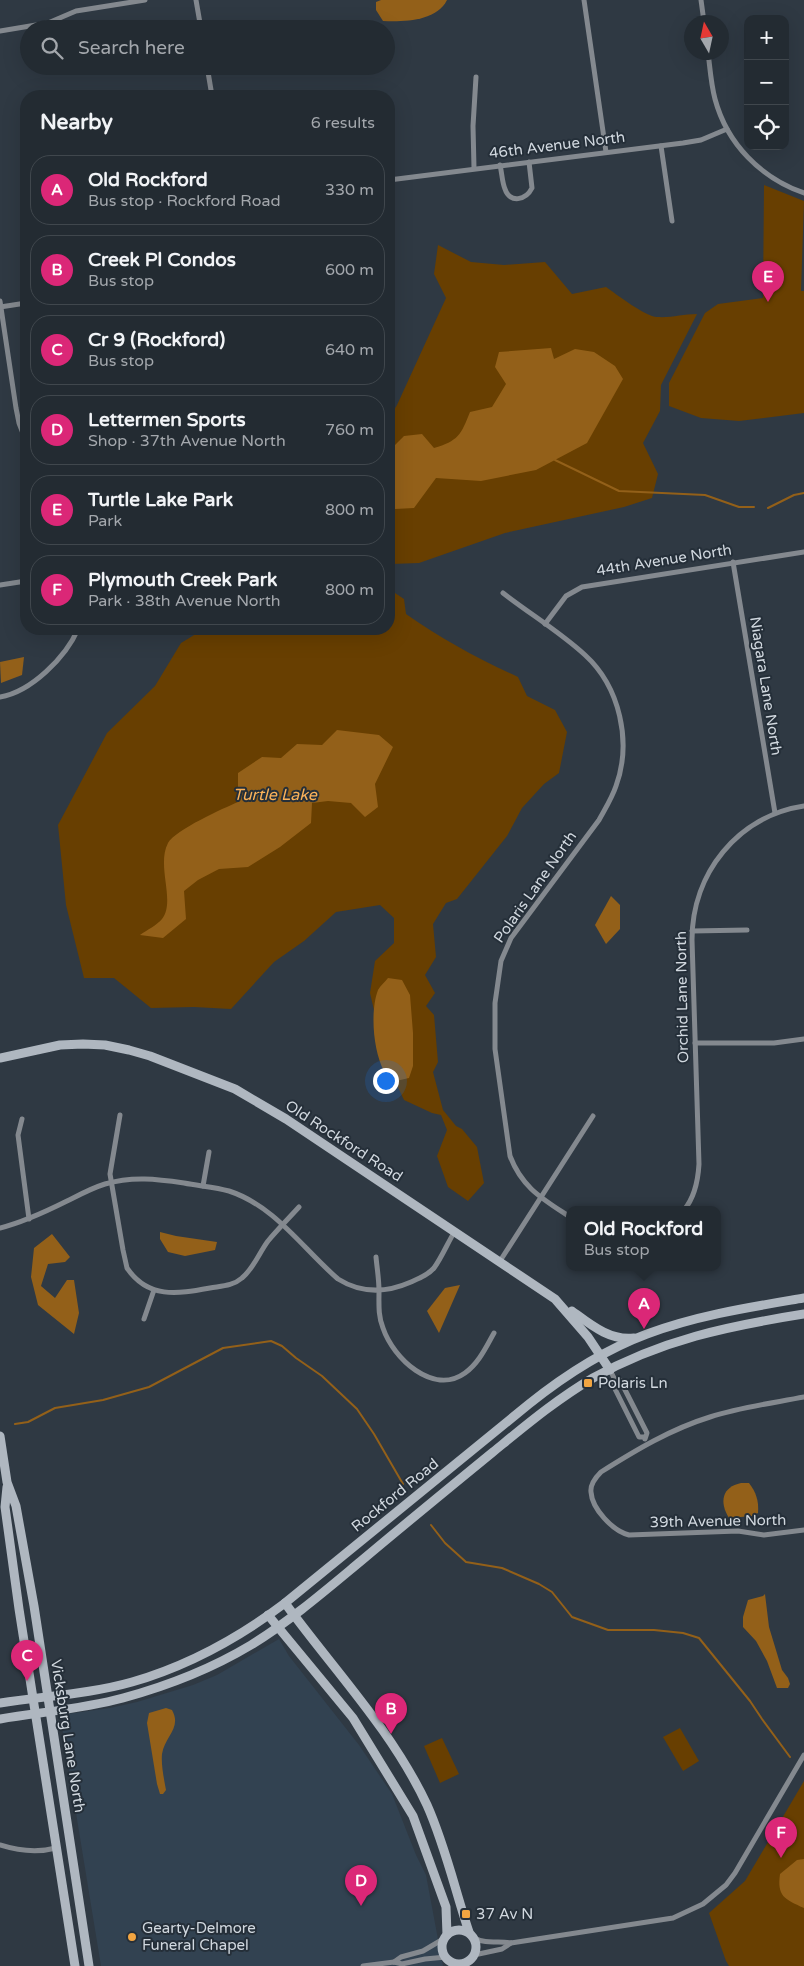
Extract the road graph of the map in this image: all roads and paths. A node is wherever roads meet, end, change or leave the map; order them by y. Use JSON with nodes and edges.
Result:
{"nodes":[{"id":1,"x":145,"y":0,"type":"edge"},
{"id":2,"x":196,"y":0,"type":"edge"},
{"id":3,"x":584,"y":0,"type":"edge"},
{"id":4,"x":701,"y":0,"type":"edge"},
{"id":5,"x":703,"y":15,"type":"edge"},
{"id":6,"x":56,"y":20,"type":"edge"},
{"id":7,"x":199,"y":20,"type":"edge"},
{"id":8,"x":20,"y":28,"type":"edge"},
{"id":9,"x":0,"y":31,"type":"edge"},
{"id":10,"x":709,"y":60,"type":"edge"},
{"id":11,"x":208,"y":75,"type":"edge"},
{"id":12,"x":476,"y":76,"type":"dead end"},
{"id":13,"x":211,"y":90,"type":"edge"},
{"id":14,"x":727,"y":129,"type":"junction"},
{"id":15,"x":662,"y":146,"type":"junction"},
{"id":16,"x":606,"y":152,"type":"junction"},
{"id":17,"x":529,"y":162,"type":"junction"},
{"id":18,"x":500,"y":165,"type":"junction"},
{"id":19,"x":474,"y":168,"type":"junction"},
{"id":20,"x":395,"y":179,"type":"edge"},
{"id":21,"x":804,"y":193,"type":"edge"},
{"id":22,"x":672,"y":222,"type":"dead end"},
{"id":23,"x":20,"y":303,"type":"edge"},
{"id":24,"x":0,"y":305,"type":"edge"},
{"id":25,"x":20,"y":426,"type":"edge"},
{"id":26,"x":804,"y":552,"type":"edge"},
{"id":27,"x":733,"y":562,"type":"junction"},
{"id":28,"x":20,"y":582,"type":"edge"},
{"id":29,"x":0,"y":585,"type":"edge"},
{"id":30,"x":503,"y":593,"type":"dead end"},
{"id":31,"x":545,"y":624,"type":"junction"},
{"id":32,"x":75,"y":635,"type":"edge"},
{"id":33,"x":0,"y":697,"type":"edge"},
{"id":34,"x":804,"y":806,"type":"edge"},
{"id":35,"x":774,"y":813,"type":"junction"},
{"id":36,"x":747,"y":930,"type":"dead end"},
{"id":37,"x":692,"y":931,"type":"junction"},
{"id":38,"x":804,"y":1039,"type":"edge"},
{"id":39,"x":695,"y":1044,"type":"junction"},
{"id":40,"x":0,"y":1058,"type":"edge"},
{"id":41,"x":120,"y":1115,"type":"dead end"},
{"id":42,"x":593,"y":1116,"type":"dead end"},
{"id":43,"x":22,"y":1119,"type":"dead end"},
{"id":44,"x":209,"y":1152,"type":"dead end"},
{"id":45,"x":111,"y":1183,"type":"junction"},
{"id":46,"x":203,"y":1186,"type":"junction"},
{"id":47,"x":540,"y":1197,"type":"junction"},
{"id":48,"x":686,"y":1206,"type":"edge"},
{"id":49,"x":299,"y":1207,"type":"dead end"},
{"id":50,"x":566,"y":1214,"type":"edge"},
{"id":51,"x":29,"y":1219,"type":"junction"},
{"id":52,"x":283,"y":1226,"type":"junction"},
{"id":53,"x":0,"y":1228,"type":"edge"},
{"id":54,"x":454,"y":1230,"type":"junction"},
{"id":55,"x":376,"y":1257,"type":"dead end"},
{"id":56,"x":500,"y":1261,"type":"junction"},
{"id":57,"x":154,"y":1290,"type":"junction"},
{"id":58,"x":379,"y":1291,"type":"junction"},
{"id":59,"x":556,"y":1298,"type":"junction"},
{"id":60,"x":804,"y":1298,"type":"edge"},
{"id":61,"x":804,"y":1314,"type":"edge"},
{"id":62,"x":144,"y":1320,"type":"dead end"},
{"id":63,"x":494,"y":1332,"type":"dead end"},
{"id":64,"x":646,"y":1334,"type":"junction"},
{"id":65,"x":601,"y":1356,"type":"junction"},
{"id":66,"x":610,"y":1370,"type":"junction"},
{"id":67,"x":615,"y":1380,"type":"junction"},
{"id":68,"x":804,"y":1397,"type":"edge"},
{"id":69,"x":0,"y":1436,"type":"edge"},
{"id":70,"x":644,"y":1437,"type":"junction"},
{"id":71,"x":648,"y":1444,"type":"junction"},
{"id":72,"x":7,"y":1482,"type":"junction"},
{"id":73,"x":804,"y":1530,"type":"edge"},
{"id":74,"x":285,"y":1603,"type":"junction"},
{"id":75,"x":268,"y":1615,"type":"junction"},
{"id":76,"x":293,"y":1615,"type":"junction"},
{"id":77,"x":278,"y":1626,"type":"junction"},
{"id":78,"x":47,"y":1696,"type":"junction"},
{"id":79,"x":32,"y":1698,"type":"junction"},
{"id":80,"x":0,"y":1703,"type":"edge"},
{"id":81,"x":50,"y":1711,"type":"junction"},
{"id":82,"x":36,"y":1713,"type":"junction"},
{"id":83,"x":0,"y":1719,"type":"edge"},
{"id":84,"x":804,"y":1755,"type":"edge"},
{"id":85,"x":0,"y":1845,"type":"edge"},
{"id":86,"x":56,"y":1848,"type":"junction"},
{"id":87,"x":472,"y":1935,"type":"junction"},
{"id":88,"x":446,"y":1936,"type":"junction"},
{"id":89,"x":511,"y":1943,"type":"junction"},
{"id":90,"x":471,"y":1960,"type":"edge"},
{"id":91,"x":448,"y":1961,"type":"edge"},
{"id":92,"x":394,"y":1962,"type":"junction"},
{"id":93,"x":75,"y":1966,"type":"edge"},
{"id":94,"x":89,"y":1966,"type":"edge"},
{"id":95,"x":363,"y":1966,"type":"edge"}],
"edges":[{"from":1,"to":6,"type":"street"},
{"from":2,"to":7,"type":"street"},
{"from":3,"to":16,"type":"street"},
{"from":4,"to":5,"type":"street"},
{"from":8,"to":9,"type":"street"},
{"from":10,"to":14,"type":"street"},
{"from":11,"to":13,"type":"street"},
{"from":12,"to":19,"type":"street"},
{"from":14,"to":15,"type":"street","name":"46th Avenue North"},
{"from":14,"to":21,"type":"street"},
{"from":15,"to":16,"type":"street","name":"46th Avenue North"},
{"from":15,"to":22,"type":"street"},
{"from":16,"to":17,"type":"street","name":"46th Avenue North"},
{"from":17,"to":18,"type":"street","name":"46th Avenue North"},
{"from":17,"to":18,"type":"street"},
{"from":18,"to":19,"type":"street","name":"46th Avenue North"},
{"from":19,"to":20,"type":"street","name":"46th Avenue North"},
{"from":23,"to":24,"type":"street"},
{"from":24,"to":25,"type":"street"},
{"from":26,"to":27,"type":"street","name":"44th Avenue North"},
{"from":27,"to":31,"type":"street","name":"44th Avenue North"},
{"from":27,"to":35,"type":"street","name":"Niagara Lane North"},
{"from":28,"to":29,"type":"street"},
{"from":30,"to":31,"type":"street","name":"Polaris Lane North"},
{"from":31,"to":47,"type":"street","name":"Polaris Lane North"},
{"from":32,"to":33,"type":"street"},
{"from":34,"to":35,"type":"street","name":"Orchid Lane North"},
{"from":35,"to":37,"type":"street","name":"Orchid Lane North"},
{"from":36,"to":37,"type":"street"},
{"from":37,"to":39,"type":"street","name":"Orchid Lane North"},
{"from":38,"to":39,"type":"street"},
{"from":39,"to":48,"type":"street","name":"Orchid Lane North"},
{"from":40,"to":54,"type":"main road","name":"Old Rockford Road"},
{"from":41,"to":45,"type":"street"},
{"from":42,"to":47,"type":"street"},
{"from":43,"to":51,"type":"street"},
{"from":44,"to":46,"type":"street"},
{"from":45,"to":46,"type":"street"},
{"from":45,"to":51,"type":"street"},
{"from":45,"to":57,"type":"street"},
{"from":46,"to":52,"type":"street"},
{"from":47,"to":50,"type":"street","name":"Polaris Lane North"},
{"from":47,"to":56,"type":"street"},
{"from":49,"to":52,"type":"street"},
{"from":51,"to":53,"type":"street"},
{"from":52,"to":57,"type":"street"},
{"from":52,"to":58,"type":"street"},
{"from":54,"to":56,"type":"main road","name":"Old Rockford Road"},
{"from":54,"to":58,"type":"street"},
{"from":55,"to":58,"type":"street"},
{"from":56,"to":59,"type":"main road","name":"Old Rockford Road"},
{"from":57,"to":62,"type":"street"},
{"from":58,"to":63,"type":"street"},
{"from":59,"to":64,"type":"main road"},
{"from":59,"to":65,"type":"main road","name":"Old Rockford Road"},
{"from":60,"to":64,"type":"main road","name":"Rockford Road"},
{"from":61,"to":66,"type":"main road","name":"Rockford Road"},
{"from":64,"to":65,"type":"main road","name":"Rockford Road"},
{"from":65,"to":66,"type":"main road","name":"Old Rockford Road"},
{"from":65,"to":74,"type":"main road","name":"Rockford Road"},
{"from":66,"to":67,"type":"street","name":"Old Rockford Road"},
{"from":66,"to":76,"type":"main road","name":"Rockford Road"},
{"from":67,"to":70,"type":"street","name":"Old Rockford Road"},
{"from":67,"to":70,"type":"street","name":"Old Rockford Road"},
{"from":68,"to":71,"type":"street"},
{"from":69,"to":72,"type":"main road","name":"Vicksburg Lane North"},
{"from":70,"to":71,"type":"street","name":"Old Rockford Road"},
{"from":71,"to":73,"type":"street","name":"39th Avenue North"},
{"from":72,"to":78,"type":"main road","name":"Vicksburg Lane North"},
{"from":72,"to":79,"type":"main road","name":"Vicksburg Lane North"},
{"from":74,"to":75,"type":"main road","name":"Rockford Road"},
{"from":74,"to":76,"type":"main road"},
{"from":75,"to":77,"type":"main road"},
{"from":75,"to":78,"type":"main road","name":"Rockford Road"},
{"from":76,"to":77,"type":"main road","name":"Rockford Road"},
{"from":76,"to":87,"type":"main road"},
{"from":77,"to":81,"type":"main road","name":"Rockford Road"},
{"from":77,"to":88,"type":"main road"},
{"from":78,"to":79,"type":"main road","name":"Rockford Road"},
{"from":78,"to":81,"type":"main road","name":"Vicksburg Lane North"},
{"from":79,"to":80,"type":"main road","name":"Rockford Road"},
{"from":79,"to":82,"type":"main road","name":"Vicksburg Lane North"},
{"from":81,"to":82,"type":"main road","name":"Rockford Road"},
{"from":81,"to":94,"type":"main road","name":"Vicksburg Lane North"},
{"from":82,"to":83,"type":"main road","name":"Rockford Road"},
{"from":82,"to":86,"type":"main road","name":"Vicksburg Lane North"},
{"from":84,"to":89,"type":"street"},
{"from":85,"to":86,"type":"street"},
{"from":86,"to":93,"type":"main road","name":"Vicksburg Lane North"},
{"from":87,"to":88,"type":"main road"},
{"from":87,"to":89,"type":"street"},
{"from":87,"to":90,"type":"main road"},
{"from":88,"to":91,"type":"main road"},
{"from":88,"to":92,"type":"street"},
{"from":89,"to":90,"type":"street"},
{"from":90,"to":91,"type":"main road"},
{"from":91,"to":92,"type":"street"},
{"from":92,"to":95,"type":"street"}]}
